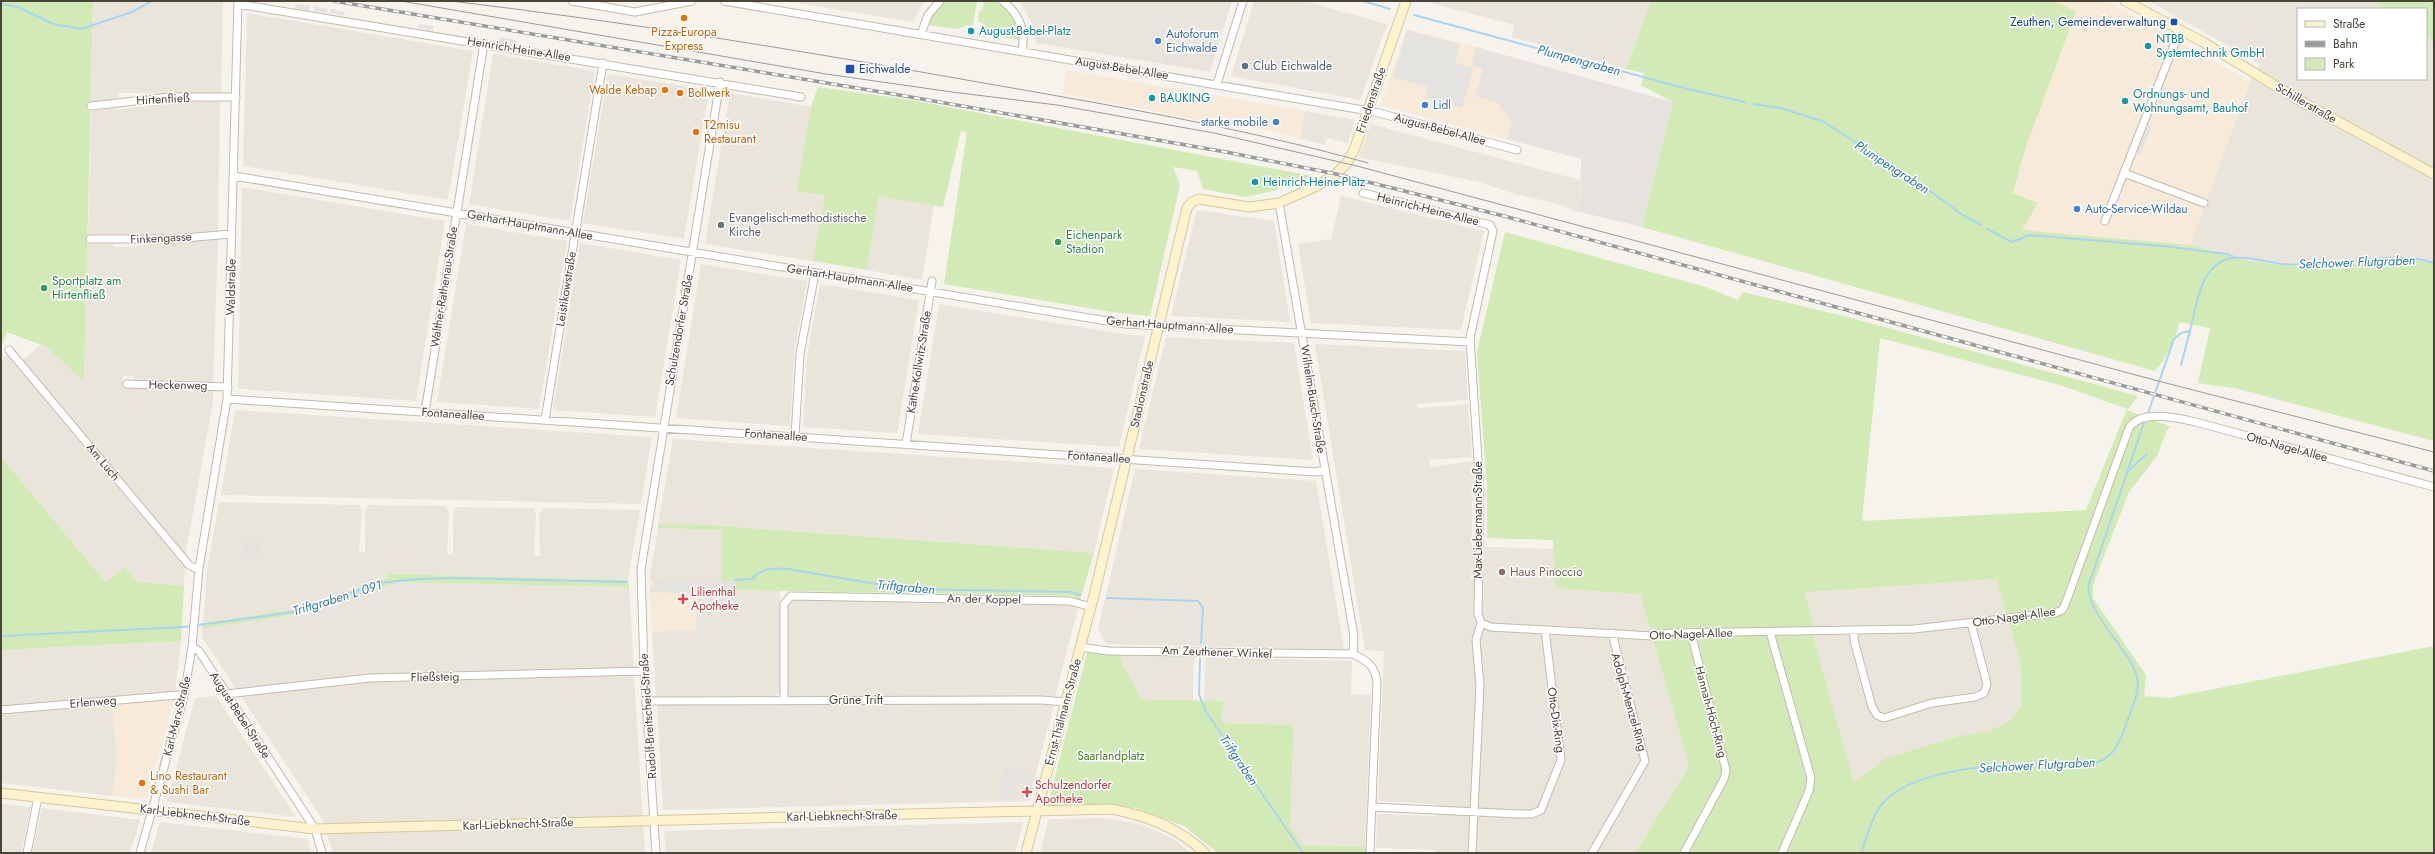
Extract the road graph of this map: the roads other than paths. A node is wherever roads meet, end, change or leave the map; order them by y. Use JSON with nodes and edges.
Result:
{"nodes":[{"id":1,"x":572,"y":1,"type":"edge"},
{"id":2,"x":692,"y":1,"type":"edge"},
{"id":3,"x":724,"y":1,"type":"edge"},
{"id":4,"x":940,"y":1,"type":"edge"},
{"id":5,"x":1003,"y":1,"type":"edge"},
{"id":6,"x":1243,"y":1,"type":"edge"},
{"id":7,"x":1406,"y":1,"type":"edge"},
{"id":8,"x":2125,"y":1,"type":"edge"},
{"id":9,"x":238,"y":2,"type":"edge"},
{"id":10,"x":2180,"y":30,"type":"junction"},
{"id":11,"x":921,"y":34,"type":"junction"},
{"id":12,"x":484,"y":43,"type":"junction"},
{"id":13,"x":1022,"y":51,"type":"junction"},
{"id":14,"x":603,"y":63,"type":"junction"},
{"id":15,"x":720,"y":82,"type":"junction"},
{"id":16,"x":1217,"y":84,"type":"junction"},
{"id":17,"x":236,"y":97,"type":"junction"},
{"id":18,"x":801,"y":97,"type":"dead end"},
{"id":19,"x":91,"y":106,"type":"dead end"},
{"id":20,"x":1367,"y":111,"type":"junction"},
{"id":21,"x":1518,"y":150,"type":"dead end"},
{"id":22,"x":2124,"y":173,"type":"junction"},
{"id":23,"x":2434,"y":174,"type":"edge"},
{"id":24,"x":234,"y":176,"type":"junction"},
{"id":25,"x":1362,"y":193,"type":"dead end"},
{"id":26,"x":2204,"y":202,"type":"dead end"},
{"id":27,"x":1279,"y":203,"type":"junction"},
{"id":28,"x":456,"y":212,"type":"junction"},
{"id":29,"x":2105,"y":221,"type":"dead end"},
{"id":30,"x":1493,"y":228,"type":"joint"},
{"id":31,"x":575,"y":232,"type":"junction"},
{"id":32,"x":232,"y":234,"type":"junction"},
{"id":33,"x":90,"y":239,"type":"dead end"},
{"id":34,"x":692,"y":252,"type":"junction"},
{"id":35,"x":815,"y":272,"type":"junction"},
{"id":36,"x":932,"y":281,"type":"dead end"},
{"id":37,"x":931,"y":291,"type":"junction"},
{"id":38,"x":1158,"y":326,"type":"junction"},
{"id":39,"x":1302,"y":333,"type":"junction"},
{"id":40,"x":1470,"y":342,"type":"junction"},
{"id":41,"x":9,"y":350,"type":"dead end"},
{"id":42,"x":127,"y":384,"type":"dead end"},
{"id":43,"x":228,"y":387,"type":"junction"},
{"id":44,"x":228,"y":399,"type":"junction"},
{"id":45,"x":425,"y":412,"type":"junction"},
{"id":46,"x":545,"y":420,"type":"junction"},
{"id":47,"x":662,"y":427,"type":"junction"},
{"id":48,"x":795,"y":436,"type":"junction"},
{"id":49,"x":906,"y":444,"type":"junction"},
{"id":50,"x":1127,"y":458,"type":"junction"},
{"id":51,"x":1325,"y":470,"type":"junction"},
{"id":52,"x":2434,"y":486,"type":"edge"},
{"id":53,"x":199,"y":570,"type":"junction"},
{"id":54,"x":640,"y":578,"type":"joint"},
{"id":55,"x":1094,"y":595,"type":"joint"},
{"id":56,"x":1091,"y":607,"type":"junction"},
{"id":57,"x":1481,"y":623,"type":"junction"},
{"id":58,"x":1971,"y":623,"type":"junction"},
{"id":59,"x":1545,"y":630,"type":"junction"},
{"id":60,"x":1854,"y":630,"type":"junction"},
{"id":61,"x":1612,"y":632,"type":"junction"},
{"id":62,"x":1770,"y":632,"type":"junction"},
{"id":63,"x":1691,"y":633,"type":"junction"},
{"id":64,"x":192,"y":647,"type":"junction"},
{"id":65,"x":1080,"y":647,"type":"junction"},
{"id":66,"x":1353,"y":654,"type":"junction"},
{"id":67,"x":644,"y":671,"type":"junction"},
{"id":68,"x":226,"y":694,"type":"junction"},
{"id":69,"x":184,"y":696,"type":"junction"},
{"id":70,"x":784,"y":700,"type":"junction"},
{"id":71,"x":647,"y":701,"type":"junction"},
{"id":72,"x":1066,"y":702,"type":"junction"},
{"id":73,"x":1,"y":710,"type":"edge"},
{"id":74,"x":1,"y":793,"type":"edge"},
{"id":75,"x":38,"y":798,"type":"junction"},
{"id":76,"x":1372,"y":807,"type":"junction"},
{"id":77,"x":152,"y":810,"type":"junction"},
{"id":78,"x":1038,"y":810,"type":"junction"},
{"id":79,"x":1474,"y":812,"type":"junction"},
{"id":80,"x":654,"y":820,"type":"junction"},
{"id":81,"x":315,"y":829,"type":"junction"},
{"id":82,"x":1370,"y":850,"type":"dead end"},
{"id":83,"x":27,"y":853,"type":"edge"},
{"id":84,"x":140,"y":853,"type":"edge"},
{"id":85,"x":322,"y":853,"type":"edge"},
{"id":86,"x":656,"y":853,"type":"edge"},
{"id":87,"x":1026,"y":853,"type":"edge"},
{"id":88,"x":1205,"y":853,"type":"edge"},
{"id":89,"x":1472,"y":853,"type":"edge"},
{"id":90,"x":1592,"y":853,"type":"edge"},
{"id":91,"x":1684,"y":853,"type":"edge"},
{"id":92,"x":1782,"y":853,"type":"edge"}],
"edges":[{"from":1,"to":2,"type":"street"},
{"from":3,"to":11,"type":"street","name":"August-Bebel-Allee"},
{"from":4,"to":11,"type":"street"},
{"from":5,"to":13,"type":"street"},
{"from":6,"to":16,"type":"street"},
{"from":7,"to":20,"type":"street","name":"Friedenstraße"},
{"from":8,"to":10,"type":"street","name":"Schillerstraße"},
{"from":9,"to":12,"type":"street","name":"Heinrich-Heine-Allee"},
{"from":9,"to":17,"type":"street","name":"Waldstraße"},
{"from":10,"to":22,"type":"street"},
{"from":10,"to":23,"type":"street","name":"Schillerstraße"},
{"from":11,"to":13,"type":"street","name":"August-Bebel-Allee"},
{"from":12,"to":14,"type":"street","name":"Heinrich-Heine-Allee"},
{"from":12,"to":28,"type":"street","name":"Walther-Rathenau-Straße"},
{"from":13,"to":16,"type":"street","name":"August-Bebel-Allee"},
{"from":14,"to":15,"type":"street","name":"Heinrich-Heine-Allee"},
{"from":14,"to":31,"type":"street","name":"Leistikowstraße"},
{"from":15,"to":18,"type":"street","name":"Heinrich-Heine-Allee"},
{"from":15,"to":34,"type":"street","name":"Schulzendorfer Straße"},
{"from":16,"to":20,"type":"street","name":"August-Bebel-Allee"},
{"from":17,"to":19,"type":"street","name":"Hirtenfließ"},
{"from":17,"to":24,"type":"street","name":"Waldstraße"},
{"from":20,"to":21,"type":"street","name":"August-Bebel-Allee"},
{"from":20,"to":27,"type":"street","name":"Friedenstraße"},
{"from":22,"to":26,"type":"street"},
{"from":22,"to":29,"type":"street"},
{"from":24,"to":28,"type":"street","name":"Gerhart-Hauptmann-Allee"},
{"from":24,"to":32,"type":"street","name":"Waldstraße"},
{"from":25,"to":30,"type":"street","name":"Heinrich-Heine-Allee"},
{"from":27,"to":38,"type":"street","name":"Stadionstraße"},
{"from":27,"to":39,"type":"street","name":"Wilhelm-Busch-Straße"},
{"from":28,"to":31,"type":"street","name":"Gerhart-Hauptmann-Allee"},
{"from":28,"to":45,"type":"street","name":"Walther-Rathenau-Straße"},
{"from":30,"to":40,"type":"street","name":"Max-Liebermann-Straße"},
{"from":31,"to":34,"type":"street","name":"Gerhart-Hauptmann-Allee"},
{"from":31,"to":46,"type":"street","name":"Leistikowstraße"},
{"from":32,"to":33,"type":"street","name":"Finkengasse"},
{"from":32,"to":43,"type":"street","name":"Waldstraße"},
{"from":34,"to":35,"type":"street","name":"Gerhart-Hauptmann-Allee"},
{"from":34,"to":47,"type":"street","name":"Schulzendorfer Straße"},
{"from":35,"to":37,"type":"street","name":"Gerhart-Hauptmann-Allee"},
{"from":35,"to":48,"type":"street"},
{"from":36,"to":37,"type":"street","name":"Käthe-Kollwitz-Straße"},
{"from":37,"to":38,"type":"street","name":"Gerhart-Hauptmann-Allee"},
{"from":37,"to":49,"type":"street","name":"Käthe-Kollwitz-Straße"},
{"from":38,"to":39,"type":"street","name":"Gerhart-Hauptmann-Allee"},
{"from":38,"to":50,"type":"street","name":"Stadionstraße"},
{"from":39,"to":40,"type":"street","name":"Gerhart-Hauptmann-Allee"},
{"from":39,"to":51,"type":"street","name":"Wilhelm-Busch-Straße"},
{"from":40,"to":57,"type":"street","name":"Max-Liebermann-Straße"},
{"from":41,"to":53,"type":"street","name":"Am Luch"},
{"from":42,"to":43,"type":"street","name":"Heckenweg"},
{"from":43,"to":44,"type":"street","name":"Waldstraße"},
{"from":44,"to":45,"type":"street","name":"Fontaneallee"},
{"from":44,"to":53,"type":"street","name":"Waldstraße"},
{"from":45,"to":46,"type":"street","name":"Fontaneallee"},
{"from":46,"to":47,"type":"street","name":"Fontaneallee"},
{"from":47,"to":48,"type":"street","name":"Fontaneallee"},
{"from":47,"to":54,"type":"street","name":"Schulzendorfer Straße"},
{"from":48,"to":49,"type":"street","name":"Fontaneallee"},
{"from":49,"to":50,"type":"street","name":"Fontaneallee"},
{"from":50,"to":51,"type":"street","name":"Fontaneallee"},
{"from":50,"to":55,"type":"street","name":"Stadionstraße"},
{"from":51,"to":66,"type":"street","name":"Wilhelm-Busch-Straße"},
{"from":52,"to":58,"type":"street","name":"Otto-Nagel-Allee"},
{"from":53,"to":64,"type":"street"},
{"from":54,"to":67,"type":"street","name":"Rudolf-Breitscheid-Straße"},
{"from":55,"to":56,"type":"street","name":"Ernst-Thälmann-Straße"},
{"from":56,"to":65,"type":"street","name":"Ernst-Thälmann-Straße"},
{"from":56,"to":70,"type":"street","name":"An der Koppel"},
{"from":57,"to":59,"type":"street","name":"Otto-Nagel-Allee"},
{"from":57,"to":79,"type":"street","name":"Max-Liebermann-Straße"},
{"from":58,"to":60,"type":"street","name":"Otto-Nagel-Allee"},
{"from":58,"to":60,"type":"street"},
{"from":59,"to":61,"type":"street","name":"Otto-Nagel-Allee"},
{"from":59,"to":79,"type":"street","name":"Otto-Dix-Ring"},
{"from":60,"to":62,"type":"street","name":"Otto-Nagel-Allee"},
{"from":61,"to":63,"type":"street","name":"Otto-Nagel-Allee"},
{"from":61,"to":90,"type":"street","name":"Adolph-Menzel-Ring"},
{"from":62,"to":63,"type":"street","name":"Otto-Nagel-Allee"},
{"from":62,"to":92,"type":"street"},
{"from":63,"to":91,"type":"street","name":"Hannah-Höch-Ring"},
{"from":64,"to":68,"type":"street","name":"August-Bebel-Straße"},
{"from":64,"to":69,"type":"street","name":"Karl-Marx-Straße"},
{"from":65,"to":66,"type":"street","name":"Am Zeuthener Winkel"},
{"from":65,"to":72,"type":"street","name":"Ernst-Thälmann-Straße"},
{"from":66,"to":76,"type":"street"},
{"from":67,"to":68,"type":"street","name":"Fließsteig"},
{"from":67,"to":71,"type":"street","name":"Rudolf-Breitscheid-Straße"},
{"from":68,"to":81,"type":"street","name":"August-Bebel-Straße"},
{"from":69,"to":73,"type":"street","name":"Erlenweg"},
{"from":69,"to":77,"type":"street","name":"Karl-Marx-Straße"},
{"from":70,"to":71,"type":"street","name":"Grüne Trift"},
{"from":70,"to":72,"type":"street","name":"Grüne Trift"},
{"from":71,"to":80,"type":"street","name":"Rudolf-Breitscheid-Straße"},
{"from":72,"to":78,"type":"street","name":"Ernst-Thälmann-Straße"},
{"from":74,"to":75,"type":"street","name":"Karl-Liebknecht-Straße"},
{"from":75,"to":77,"type":"street","name":"Karl-Liebknecht-Straße"},
{"from":75,"to":83,"type":"street"},
{"from":76,"to":79,"type":"street"},
{"from":76,"to":82,"type":"street"},
{"from":77,"to":81,"type":"street","name":"Karl-Liebknecht-Straße"},
{"from":77,"to":84,"type":"street","name":"Karl-Marx-Straße"},
{"from":78,"to":80,"type":"street","name":"Karl-Liebknecht-Straße"},
{"from":78,"to":87,"type":"street","name":"Ernst-Thälmann-Straße"},
{"from":78,"to":88,"type":"street","name":"Karl-Liebknecht-Straße"},
{"from":79,"to":89,"type":"street"},
{"from":80,"to":81,"type":"street","name":"Karl-Liebknecht-Straße"},
{"from":80,"to":86,"type":"street","name":"Rudolf-Breitscheid-Straße"},
{"from":81,"to":85,"type":"street","name":"August-Bebel-Straße"}]}
